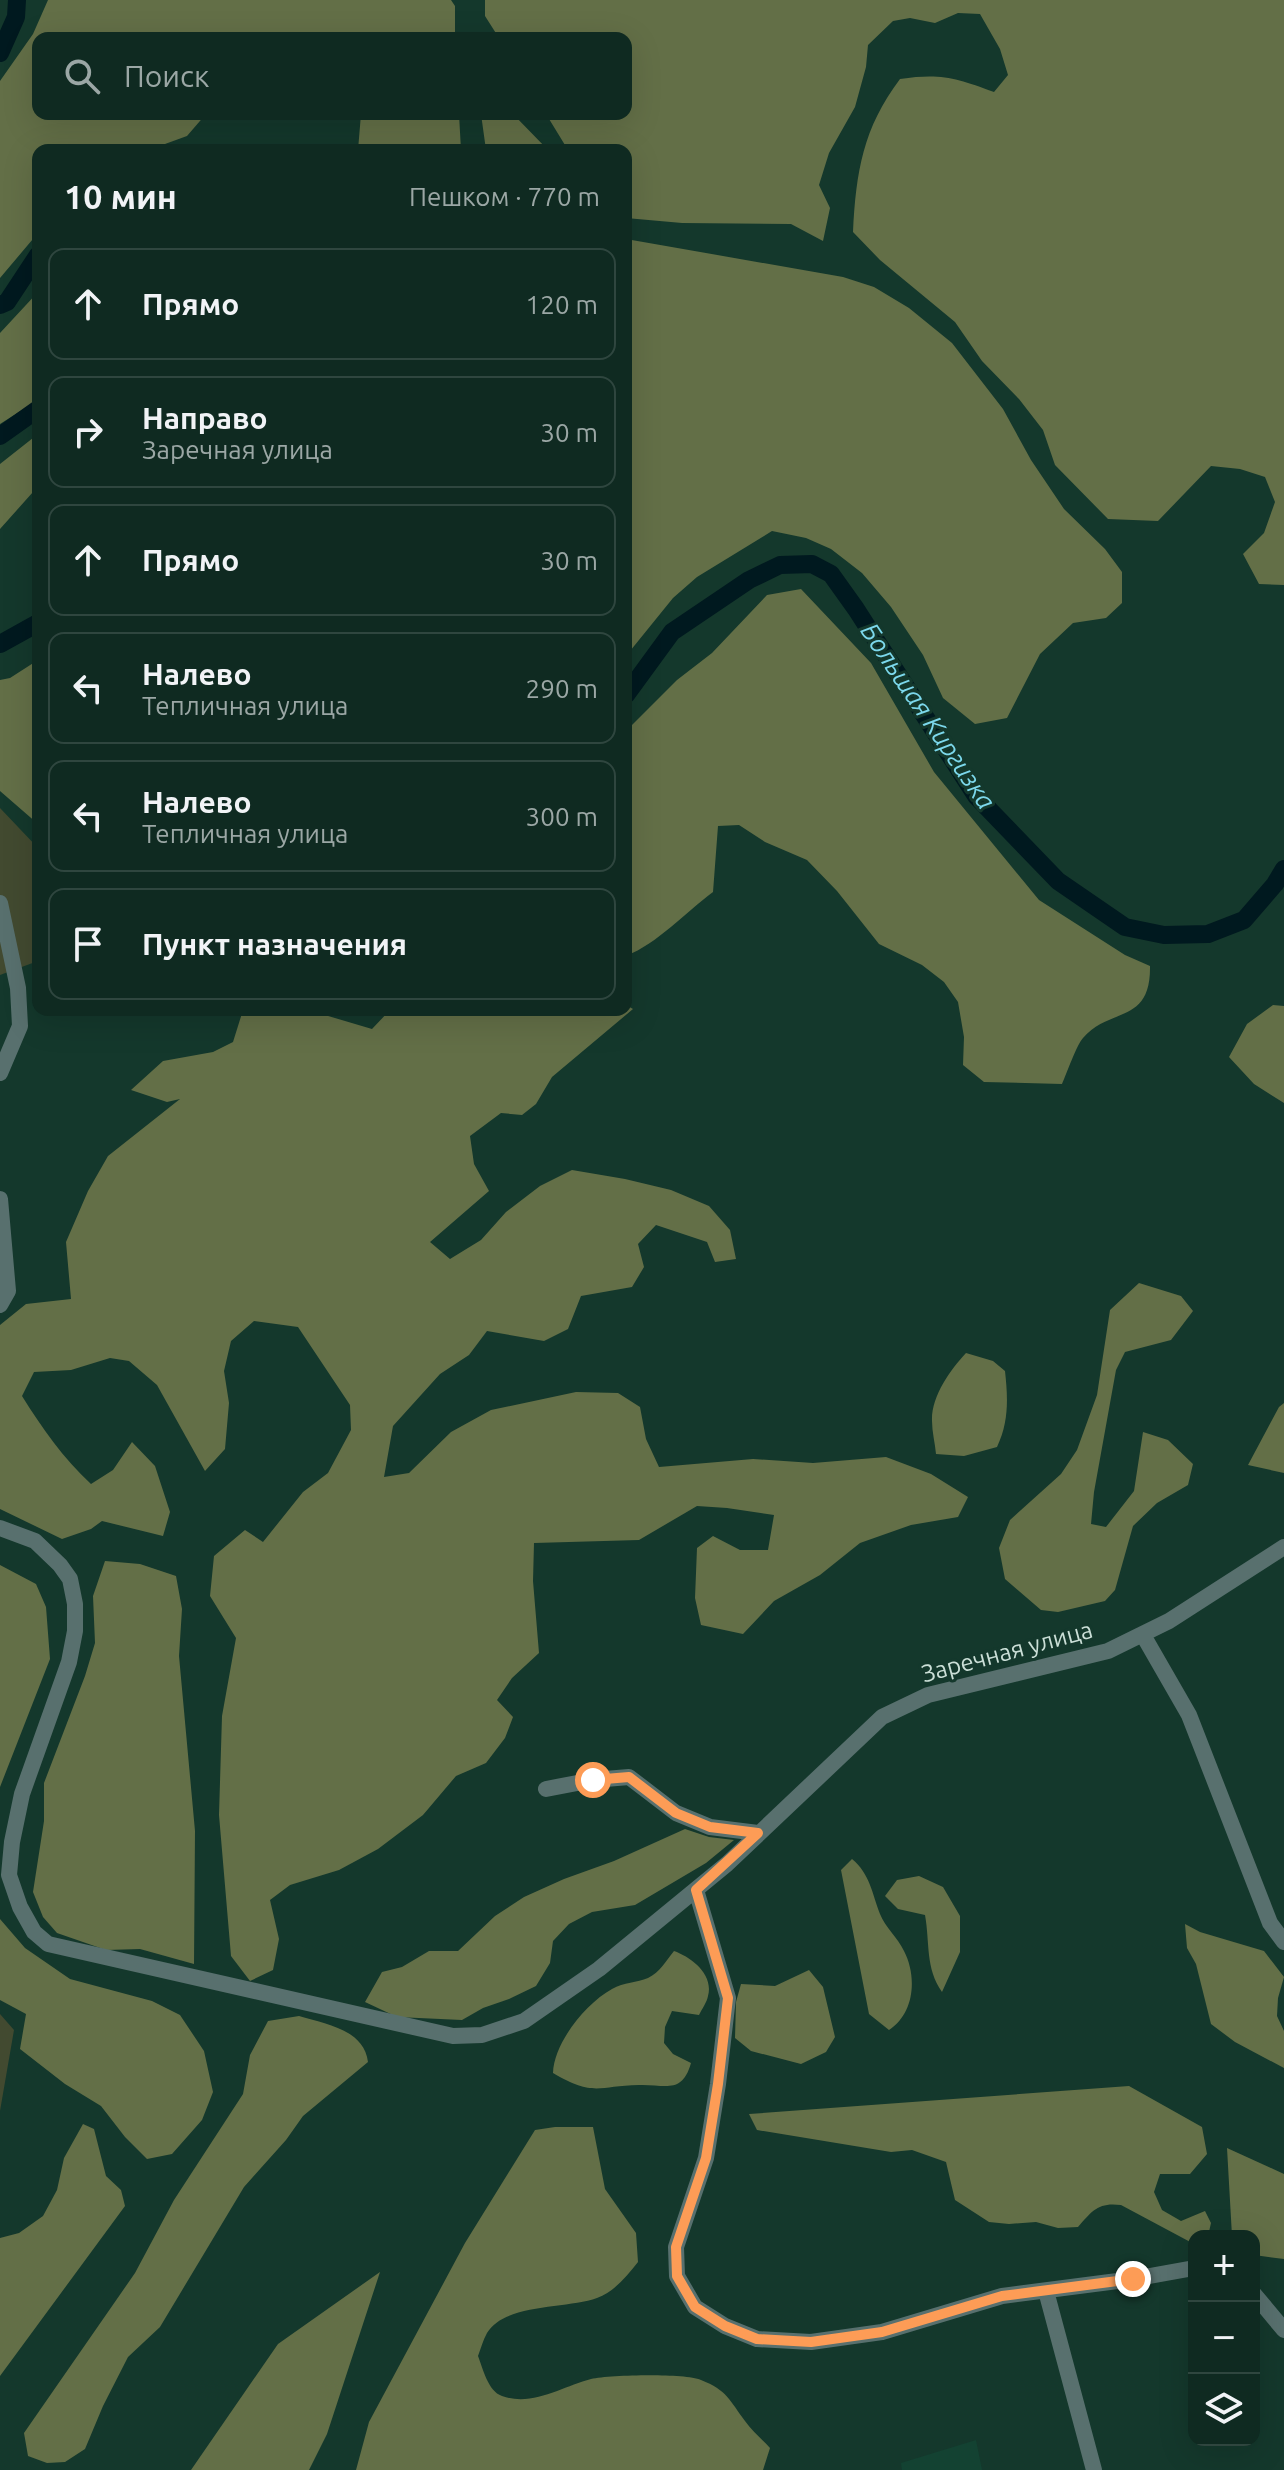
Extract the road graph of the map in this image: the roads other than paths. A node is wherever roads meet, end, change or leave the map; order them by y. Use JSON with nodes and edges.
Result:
{"nodes":[{"id":1,"x":0,"y":903,"type":"edge"},
{"id":2,"x":0,"y":1034,"type":"edge"},
{"id":3,"x":11,"y":1049,"type":"junction"},
{"id":4,"x":0,"y":1073,"type":"edge"},
{"id":5,"x":0,"y":1199,"type":"edge"},
{"id":6,"x":0,"y":1305,"type":"edge"},
{"id":7,"x":0,"y":1528,"type":"edge"},
{"id":8,"x":1284,"y":1547,"type":"edge"},
{"id":9,"x":1143,"y":1635,"type":"junction"},
{"id":10,"x":546,"y":1789,"type":"dead end"},
{"id":11,"x":758,"y":1833,"type":"junction"},
{"id":12,"x":696,"y":1890,"type":"junction"},
{"id":13,"x":1284,"y":1942,"type":"edge"},
{"id":14,"x":1188,"y":2269,"type":"edge"},
{"id":15,"x":1046,"y":2291,"type":"junction"},
{"id":16,"x":1260,"y":2301,"type":"edge"},
{"id":17,"x":1284,"y":2330,"type":"edge"},
{"id":18,"x":1094,"y":2470,"type":"edge"}],
"edges":[{"from":1,"to":3,"type":"street"},
{"from":2,"to":3,"type":"street"},
{"from":3,"to":4,"type":"street"},
{"from":5,"to":6,"type":"street"},
{"from":7,"to":12,"type":"street","name":"Заречная улица"},
{"from":8,"to":9,"type":"street","name":"Заречная улица"},
{"from":9,"to":11,"type":"street","name":"Заречная улица"},
{"from":9,"to":13,"type":"street"},
{"from":10,"to":11,"type":"street"},
{"from":11,"to":12,"type":"street","name":"Заречная улица"},
{"from":12,"to":15,"type":"street"},
{"from":14,"to":15,"type":"street"},
{"from":15,"to":18,"type":"street"},
{"from":16,"to":17,"type":"street"}]}
